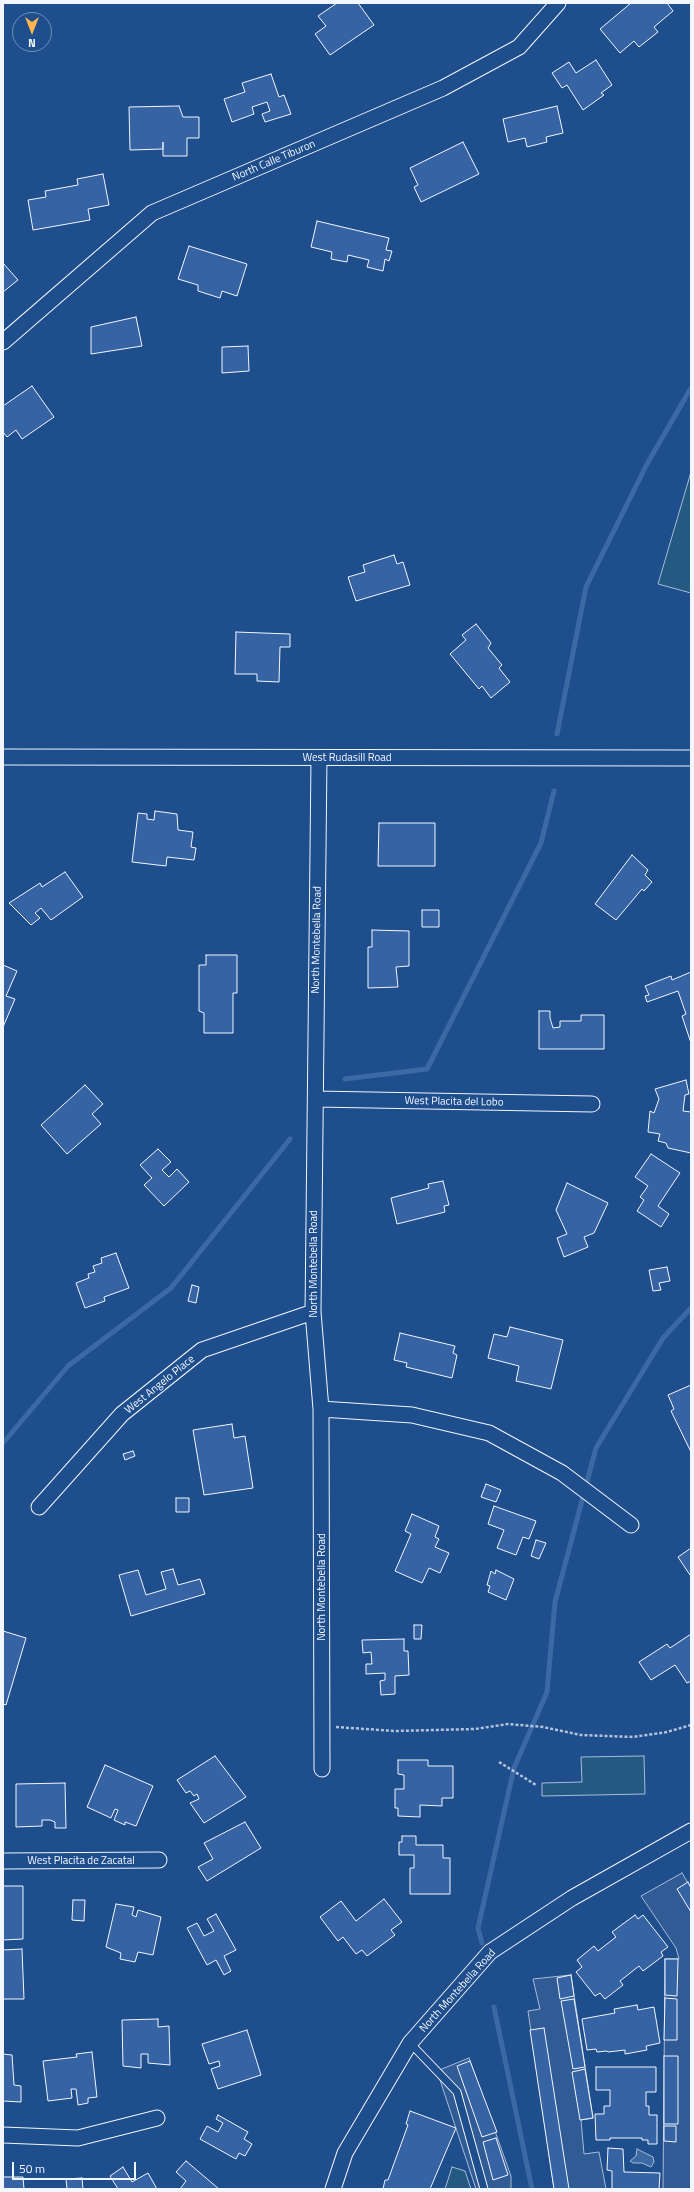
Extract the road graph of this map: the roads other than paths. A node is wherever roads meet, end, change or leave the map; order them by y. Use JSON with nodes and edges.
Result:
{"nodes":[{"id":1,"x":558,"y":3,"type":"edge"},
{"id":2,"x":3,"y":342,"type":"edge"},
{"id":3,"x":3,"y":757,"type":"edge"},
{"id":4,"x":319,"y":758,"type":"junction"},
{"id":5,"x":691,"y":758,"type":"edge"},
{"id":6,"x":316,"y":1099,"type":"junction"},
{"id":7,"x":592,"y":1104,"type":"dead end"},
{"id":8,"x":313,"y":1312,"type":"junction"},
{"id":9,"x":322,"y":1409,"type":"junction"},
{"id":10,"x":39,"y":1507,"type":"dead end"},
{"id":11,"x":630,"y":1525,"type":"dead end"},
{"id":12,"x":322,"y":1769,"type":"dead end"},
{"id":13,"x":691,"y":1831,"type":"edge"},
{"id":14,"x":159,"y":1860,"type":"dead end"},
{"id":15,"x":3,"y":1861,"type":"edge"},
{"id":16,"x":410,"y":2043,"type":"junction"},
{"id":17,"x":157,"y":2118,"type":"dead end"},
{"id":18,"x":3,"y":2136,"type":"edge"},
{"id":19,"x":333,"y":2189,"type":"edge"},
{"id":20,"x":484,"y":2189,"type":"edge"}],
"edges":[{"from":1,"to":2,"type":"street","name":"North Calle Tiburon"},
{"from":3,"to":4,"type":"street","name":"West Rudasill Road"},
{"from":4,"to":5,"type":"street","name":"West Rudasill Road"},
{"from":4,"to":6,"type":"street","name":"North Montebella Road"},
{"from":6,"to":7,"type":"street","name":"West Placita del Lobo"},
{"from":6,"to":8,"type":"street","name":"North Montebella Road"},
{"from":8,"to":9,"type":"street","name":"North Montebella Road"},
{"from":8,"to":10,"type":"street","name":"West Angelo Place"},
{"from":9,"to":11,"type":"street"},
{"from":9,"to":12,"type":"street","name":"North Montebella Road"},
{"from":13,"to":16,"type":"street","name":"North Montebella Road"},
{"from":14,"to":15,"type":"street","name":"West Placita de Zacatal"},
{"from":16,"to":19,"type":"street","name":"North Montebella Road"},
{"from":16,"to":20,"type":"lane"},
{"from":17,"to":18,"type":"street"}]}
